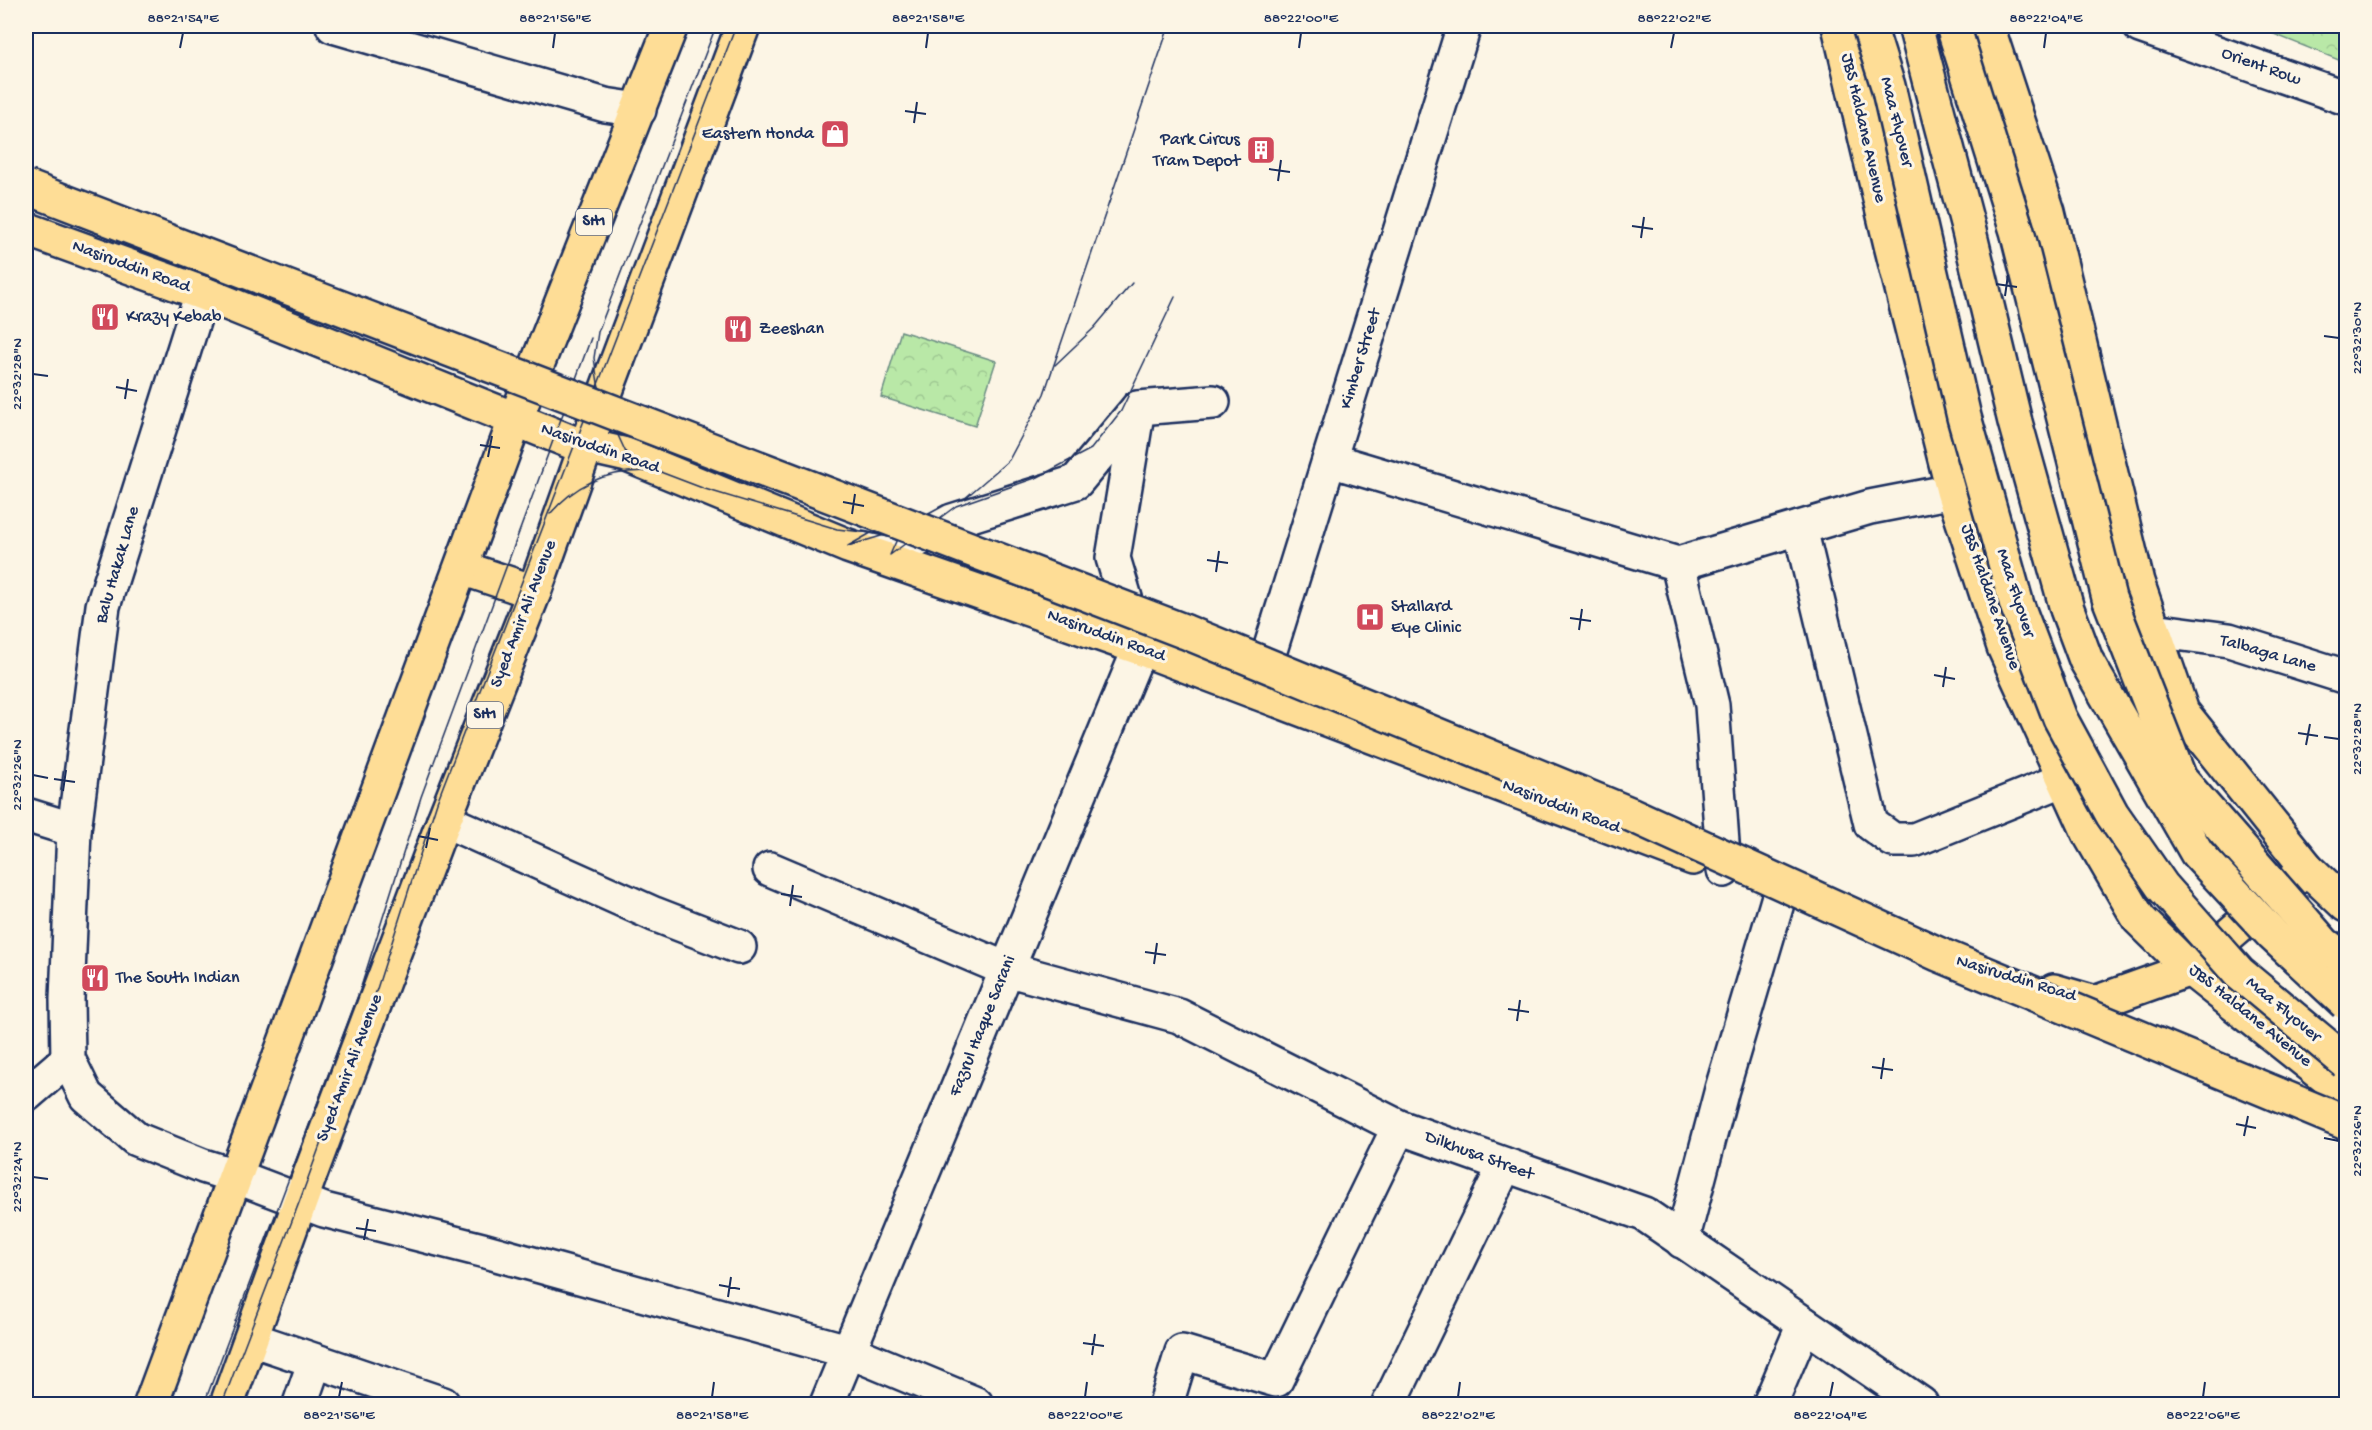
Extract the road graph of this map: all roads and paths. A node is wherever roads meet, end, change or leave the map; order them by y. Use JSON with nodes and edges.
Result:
{"nodes":[{"id":1,"x":333,"y":26,"type":"edge"},
{"id":2,"x":671,"y":26,"type":"edge"},
{"id":3,"x":743,"y":26,"type":"edge"},
{"id":4,"x":1464,"y":26,"type":"edge"},
{"id":5,"x":1839,"y":26,"type":"edge"},
{"id":6,"x":1869,"y":26,"type":"edge"},
{"id":7,"x":1915,"y":26,"type":"edge"},
{"id":8,"x":1953,"y":26,"type":"edge"},
{"id":9,"x":1987,"y":26,"type":"edge"},
{"id":10,"x":2140,"y":26,"type":"edge"},
{"id":11,"x":2346,"y":98,"type":"edge"},
{"id":12,"x":639,"y":110,"type":"junction"},
{"id":13,"x":26,"y":187,"type":"edge"},
{"id":14,"x":26,"y":229,"type":"edge"},
{"id":15,"x":202,"y":293,"type":"junction"},
{"id":16,"x":1213,"y":402,"type":"dead end"},
{"id":17,"x":1138,"y":408,"type":"junction"},
{"id":18,"x":516,"y":418,"type":"junction"},
{"id":19,"x":588,"y":446,"type":"junction"},
{"id":20,"x":1330,"y":460,"type":"junction"},
{"id":21,"x":1953,"y":491,"type":"junction"},
{"id":22,"x":1800,"y":528,"type":"junction"},
{"id":23,"x":848,"y":546,"type":"junction"},
{"id":24,"x":1678,"y":564,"type":"junction"},
{"id":25,"x":462,"y":568,"type":"junction"},
{"id":26,"x":534,"y":592,"type":"junction"},
{"id":27,"x":2153,"y":630,"type":"junction"},
{"id":28,"x":1140,"y":648,"type":"junction"},
{"id":29,"x":2346,"y":678,"type":"edge"},
{"id":30,"x":1257,"y":692,"type":"junction"},
{"id":31,"x":2065,"y":779,"type":"junction"},
{"id":32,"x":26,"y":815,"type":"edge"},
{"id":33,"x":444,"y":820,"type":"junction"},
{"id":34,"x":75,"y":830,"type":"junction"},
{"id":35,"x":2307,"y":868,"type":"junction"},
{"id":36,"x":770,"y":869,"type":"dead end"},
{"id":37,"x":1724,"y":870,"type":"junction"},
{"id":38,"x":1780,"y":893,"type":"junction"},
{"id":39,"x":2346,"y":905,"type":"edge"},
{"id":40,"x":739,"y":947,"type":"dead end"},
{"id":41,"x":2346,"y":960,"type":"edge"},
{"id":42,"x":1006,"y":969,"type":"junction"},
{"id":43,"x":2190,"y":969,"type":"junction"},
{"id":44,"x":2346,"y":1003,"type":"edge"},
{"id":45,"x":68,"y":1059,"type":"junction"},
{"id":46,"x":2346,"y":1062,"type":"edge"},
{"id":47,"x":2346,"y":1093,"type":"edge"},
{"id":48,"x":26,"y":1095,"type":"edge"},
{"id":49,"x":2346,"y":1123,"type":"edge"},
{"id":50,"x":1399,"y":1127,"type":"junction"},
{"id":51,"x":1505,"y":1165,"type":"junction"},
{"id":52,"x":235,"y":1176,"type":"junction"},
{"id":53,"x":300,"y":1200,"type":"junction"},
{"id":54,"x":1682,"y":1241,"type":"junction"},
{"id":55,"x":1804,"y":1324,"type":"junction"},
{"id":56,"x":251,"y":1339,"type":"junction"},
{"id":57,"x":851,"y":1352,"type":"junction"},
{"id":58,"x":315,"y":1361,"type":"junction"},
{"id":59,"x":151,"y":1404,"type":"edge"},
{"id":60,"x":227,"y":1404,"type":"edge"},
{"id":61,"x":300,"y":1404,"type":"edge"},
{"id":62,"x":443,"y":1404,"type":"edge"},
{"id":63,"x":827,"y":1404,"type":"edge"},
{"id":64,"x":976,"y":1404,"type":"edge"},
{"id":65,"x":1166,"y":1404,"type":"edge"},
{"id":66,"x":1389,"y":1404,"type":"edge"},
{"id":67,"x":1770,"y":1404,"type":"edge"},
{"id":68,"x":1921,"y":1404,"type":"edge"}],
"edges":[{"from":1,"to":12,"type":"street"},
{"from":2,"to":12,"type":"main road","number":"SH1"},
{"from":3,"to":19,"type":"main road","name":"Syed Amir Ali Avenue","number":"SH1"},
{"from":4,"to":20,"type":"street","name":"Kimber Street"},
{"from":5,"to":21,"type":"main road","name":"JBS Haldane Avenue"},
{"from":6,"to":46,"type":"main road","name":"Maa Flyover","bridge":true},
{"from":7,"to":44,"type":"main road","bridge":true},
{"from":8,"to":41,"type":"main road","bridge":true},
{"from":9,"to":27,"type":"main road"},
{"from":10,"to":11,"type":"street","name":"Orient Row"},
{"from":12,"to":18,"type":"main road","number":"SH1"},
{"from":13,"to":49,"type":"main road","bridge":true},
{"from":14,"to":15,"type":"main road","name":"Nasiruddin Road"},
{"from":15,"to":18,"type":"main road","name":"Nasiruddin Road"},
{"from":15,"to":34,"type":"street","name":"Balu Hakak Lane"},
{"from":16,"to":17,"type":"street"},
{"from":17,"to":23,"type":"street"},
{"from":17,"to":28,"type":"street"},
{"from":18,"to":19,"type":"main road","name":"Nasiruddin Road"},
{"from":18,"to":25,"type":"main road","number":"SH1"},
{"from":19,"to":23,"type":"main road","name":"Nasiruddin Road"},
{"from":19,"to":26,"type":"main road","name":"Syed Amir Ali Avenue","number":"SH1"},
{"from":20,"to":24,"type":"street"},
{"from":20,"to":30,"type":"street","name":"Kimber Street"},
{"from":21,"to":22,"type":"street"},
{"from":21,"to":31,"type":"main road","name":"JBS Haldane Avenue"},
{"from":22,"to":24,"type":"street"},
{"from":22,"to":31,"type":"street"},
{"from":23,"to":28,"type":"main road","name":"Nasiruddin Road"},
{"from":24,"to":37,"type":"street"},
{"from":25,"to":26,"type":"main road"},
{"from":25,"to":52,"type":"main road","number":"SH1"},
{"from":26,"to":33,"type":"main road","name":"Syed Amir Ali Avenue","number":"SH1"},
{"from":27,"to":29,"type":"street","name":"Talbaga Lane"},
{"from":27,"to":35,"type":"main road"},
{"from":28,"to":30,"type":"main road","name":"Nasiruddin Road"},
{"from":28,"to":42,"type":"street","name":"Fazrul Haque Sarani"},
{"from":30,"to":37,"type":"main road","name":"Nasiruddin Road"},
{"from":31,"to":43,"type":"main road","name":"JBS Haldane Avenue"},
{"from":32,"to":34,"type":"street"},
{"from":33,"to":40,"type":"street"},
{"from":33,"to":53,"type":"main road","name":"Syed Amir Ali Avenue","number":"SH1"},
{"from":34,"to":45,"type":"street","name":"Balu Hakak Lane"},
{"from":35,"to":39,"type":"main road"},
{"from":35,"to":43,"type":"main road"},
{"from":36,"to":42,"type":"street","name":"Dilkhusa Street"},
{"from":37,"to":38,"type":"main road","name":"Nasiruddin Road"},
{"from":38,"to":43,"type":"main road","name":"Nasiruddin Road"},
{"from":38,"to":54,"type":"street"},
{"from":42,"to":50,"type":"street","name":"Dilkhusa Street"},
{"from":42,"to":57,"type":"street","name":"Fazrul Haque Sarani"},
{"from":43,"to":47,"type":"main road","name":"JBS Haldane Avenue"},
{"from":45,"to":48,"type":"street"},
{"from":45,"to":52,"type":"street"},
{"from":50,"to":51,"type":"street","name":"Dilkhusa Street"},
{"from":50,"to":65,"type":"street"},
{"from":51,"to":54,"type":"street","name":"Dilkhusa Street"},
{"from":51,"to":66,"type":"street"},
{"from":52,"to":53,"type":"street"},
{"from":52,"to":59,"type":"main road","number":"SH1"},
{"from":53,"to":56,"type":"main road","name":"Syed Amir Ali Avenue","number":"SH1"},
{"from":53,"to":57,"type":"street"},
{"from":54,"to":55,"type":"street","name":"Dilkhusa Street"},
{"from":55,"to":67,"type":"street"},
{"from":55,"to":68,"type":"street","name":"Dilkhusa Street"},
{"from":56,"to":58,"type":"street"},
{"from":56,"to":60,"type":"main road","name":"Syed Amir Ali Avenue","number":"SH1"},
{"from":57,"to":63,"type":"street","name":"Fazrul Haque Sarani"},
{"from":57,"to":64,"type":"street"},
{"from":58,"to":61,"type":"street"},
{"from":58,"to":62,"type":"street"}]}
